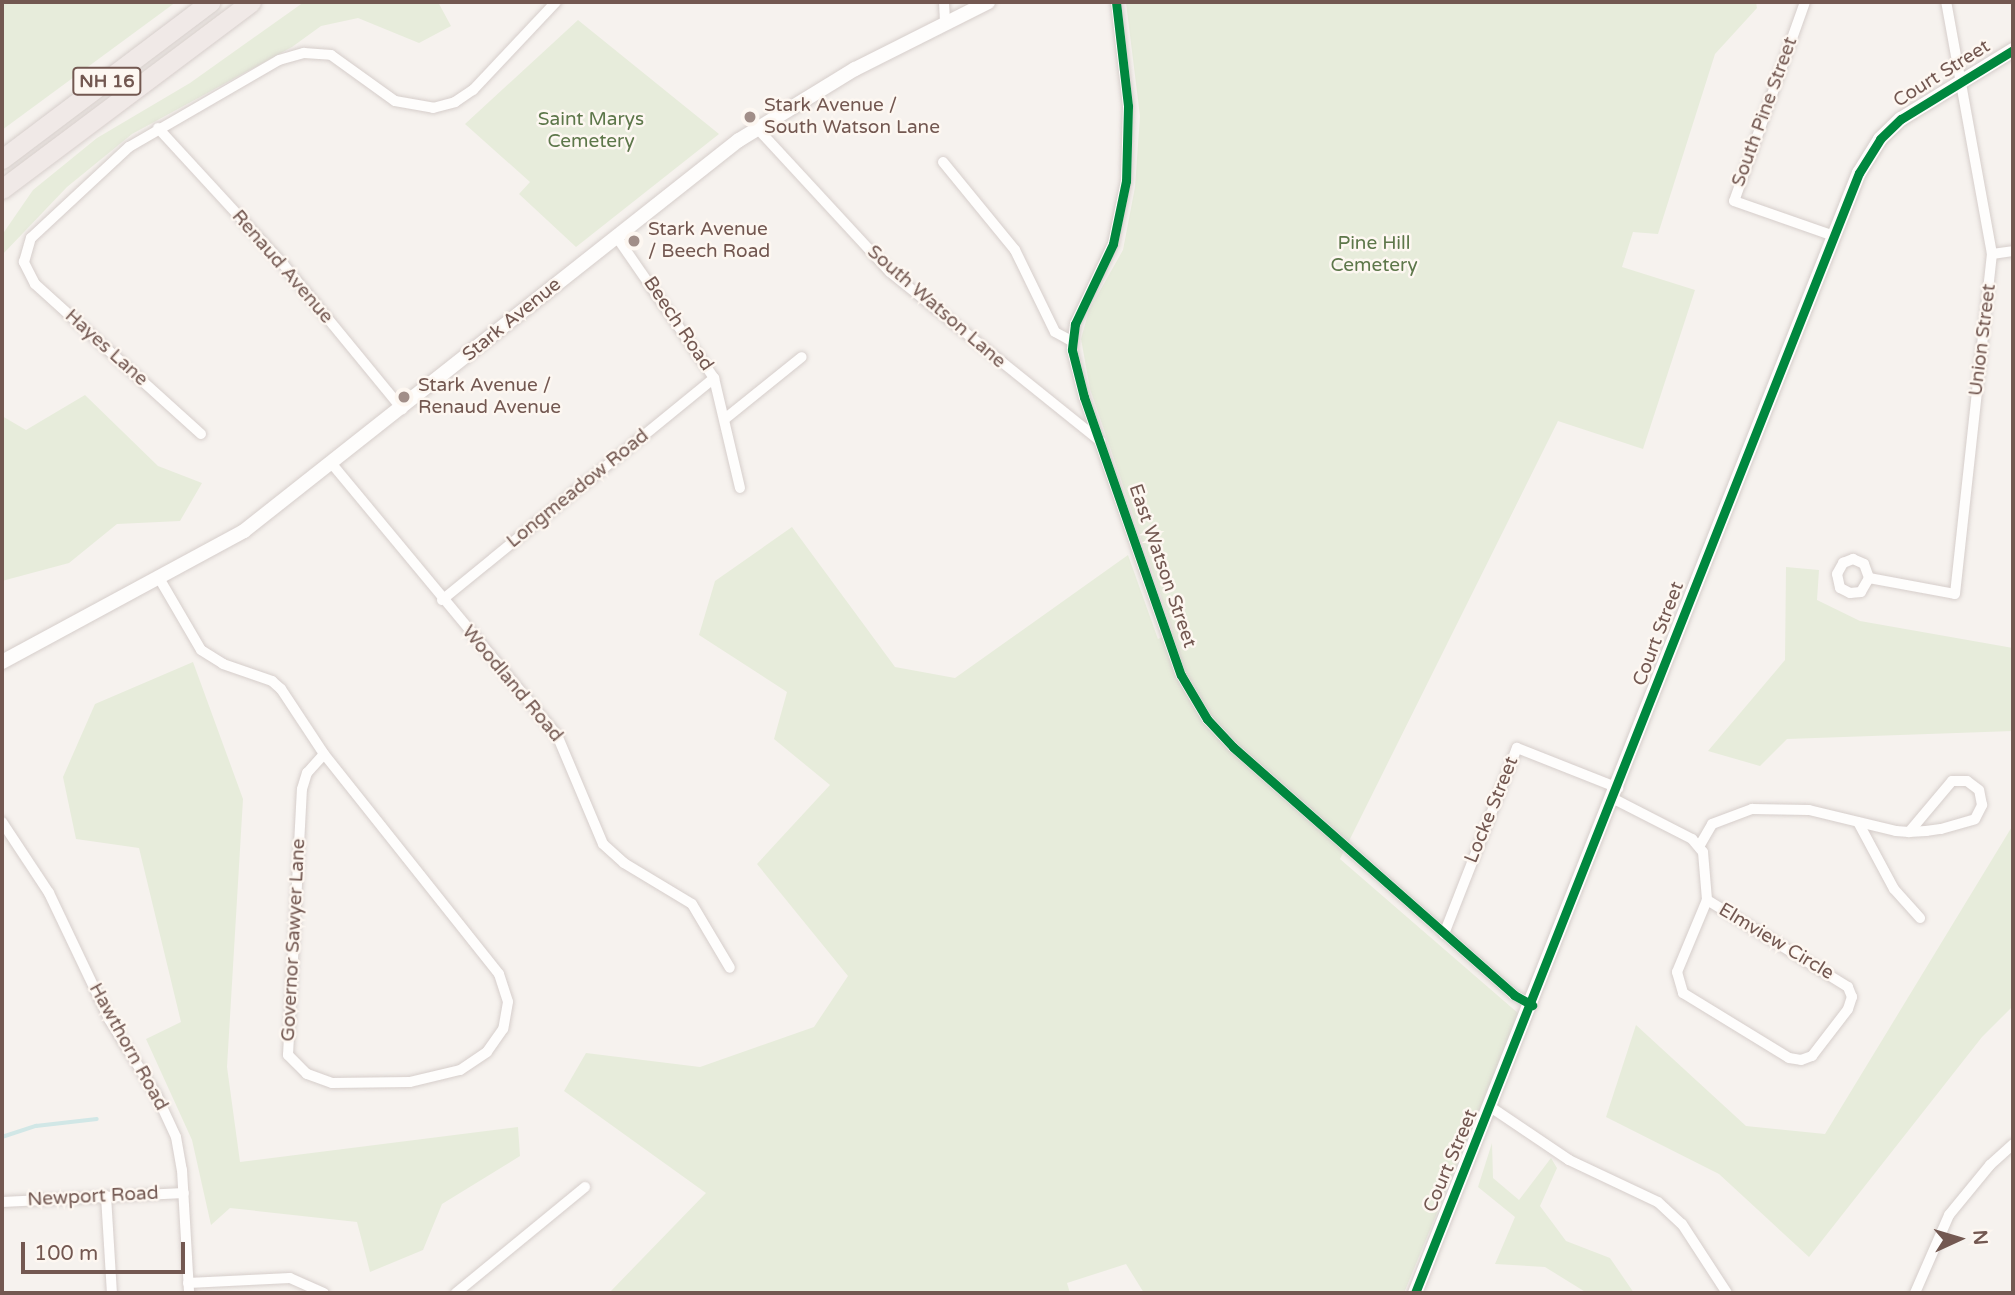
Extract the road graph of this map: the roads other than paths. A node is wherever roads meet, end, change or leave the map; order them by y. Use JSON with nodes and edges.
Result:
{"nodes":[{"id":1,"x":210,"y":2,"type":"edge"},
{"id":2,"x":556,"y":2,"type":"edge"},
{"id":3,"x":944,"y":2,"type":"edge"},
{"id":4,"x":988,"y":2,"type":"edge"},
{"id":5,"x":1116,"y":2,"type":"edge"},
{"id":6,"x":1805,"y":2,"type":"edge"},
{"id":7,"x":1946,"y":2,"type":"edge"},
{"id":8,"x":249,"y":4,"type":"edge"},
{"id":9,"x":945,"y":20,"type":"junction"},
{"id":10,"x":2013,"y":50,"type":"edge"},
{"id":11,"x":1960,"y":83,"type":"junction"},
{"id":12,"x":158,"y":128,"type":"junction"},
{"id":13,"x":757,"y":128,"type":"junction"},
{"id":14,"x":2,"y":159,"type":"edge"},
{"id":15,"x":943,"y":162,"type":"dead end"},
{"id":16,"x":2,"y":189,"type":"edge"},
{"id":17,"x":616,"y":236,"type":"junction"},
{"id":18,"x":1834,"y":236,"type":"junction"},
{"id":19,"x":2013,"y":251,"type":"edge"},
{"id":20,"x":1992,"y":254,"type":"junction"},
{"id":21,"x":1071,"y":341,"type":"junction"},
{"id":22,"x":802,"y":357,"type":"dead end"},
{"id":23,"x":715,"y":378,"type":"junction"},
{"id":24,"x":402,"y":409,"type":"junction"},
{"id":25,"x":726,"y":418,"type":"junction"},
{"id":26,"x":201,"y":434,"type":"dead end"},
{"id":27,"x":1100,"y":441,"type":"junction"},
{"id":28,"x":332,"y":464,"type":"junction"},
{"id":29,"x":740,"y":488,"type":"dead end"},
{"id":30,"x":159,"y":578,"type":"junction"},
{"id":31,"x":1869,"y":578,"type":"dead end"},
{"id":32,"x":442,"y":600,"type":"junction"},
{"id":33,"x":2,"y":662,"type":"edge"},
{"id":34,"x":324,"y":754,"type":"junction"},
{"id":35,"x":1616,"y":793,"type":"junction"},
{"id":36,"x":2,"y":822,"type":"edge"},
{"id":37,"x":1858,"y":822,"type":"junction"},
{"id":38,"x":1909,"y":832,"type":"junction"},
{"id":39,"x":1700,"y":845,"type":"junction"},
{"id":40,"x":1707,"y":900,"type":"junction"},
{"id":41,"x":1920,"y":918,"type":"dead end"},
{"id":42,"x":1444,"y":934,"type":"junction"},
{"id":43,"x":730,"y":968,"type":"dead end"},
{"id":44,"x":1532,"y":1005,"type":"junction"},
{"id":45,"x":1492,"y":1108,"type":"junction"},
{"id":46,"x":2013,"y":1144,"type":"edge"},
{"id":47,"x":585,"y":1187,"type":"dead end"},
{"id":48,"x":184,"y":1193,"type":"junction"},
{"id":49,"x":106,"y":1196,"type":"junction"},
{"id":50,"x":2,"y":1202,"type":"edge"},
{"id":51,"x":189,"y":1288,"type":"edge"},
{"id":52,"x":111,"y":1293,"type":"edge"},
{"id":53,"x":324,"y":1293,"type":"edge"},
{"id":54,"x":456,"y":1293,"type":"edge"},
{"id":55,"x":1415,"y":1293,"type":"edge"},
{"id":56,"x":1727,"y":1293,"type":"edge"},
{"id":57,"x":1915,"y":1293,"type":"edge"}],
"edges":[{"from":1,"to":14,"type":"highway","number":"NH 16"},
{"from":2,"to":12,"type":"street"},
{"from":3,"to":9,"type":"street"},
{"from":4,"to":9,"type":"street","name":"Stark Avenue"},
{"from":5,"to":21,"type":"street"},
{"from":6,"to":18,"type":"street","name":"South Pine Street"},
{"from":7,"to":11,"type":"street","name":"Union Street"},
{"from":8,"to":16,"type":"highway","number":"NH 16"},
{"from":9,"to":13,"type":"street","name":"Stark Avenue"},
{"from":10,"to":11,"type":"street","name":"Court Street"},
{"from":11,"to":18,"type":"street","name":"Court Street"},
{"from":11,"to":20,"type":"street","name":"Union Street"},
{"from":12,"to":24,"type":"street","name":"Renaud Avenue"},
{"from":12,"to":26,"type":"street","name":"Hayes Lane"},
{"from":13,"to":17,"type":"street","name":"Stark Avenue"},
{"from":13,"to":27,"type":"street","name":"South Watson Lane"},
{"from":15,"to":21,"type":"street"},
{"from":17,"to":23,"type":"street","name":"Beech Road"},
{"from":17,"to":24,"type":"street","name":"Stark Avenue"},
{"from":18,"to":35,"type":"street","name":"Court Street"},
{"from":19,"to":20,"type":"street"},
{"from":20,"to":31,"type":"street","name":"Union Street"},
{"from":21,"to":27,"type":"street","name":"East Watson Street"},
{"from":22,"to":25,"type":"street"},
{"from":23,"to":25,"type":"street","name":"Beech Road"},
{"from":23,"to":32,"type":"street","name":"Longmeadow Road"},
{"from":24,"to":28,"type":"street","name":"Stark Avenue"},
{"from":25,"to":29,"type":"street","name":"Beech Road"},
{"from":27,"to":42,"type":"street","name":"East Watson Street"},
{"from":28,"to":30,"type":"street","name":"Stark Avenue"},
{"from":28,"to":32,"type":"street","name":"Woodland Road"},
{"from":30,"to":33,"type":"street","name":"Stark Avenue"},
{"from":30,"to":34,"type":"street","name":"Governor Sawyer Lane"},
{"from":32,"to":43,"type":"street","name":"Woodland Road"},
{"from":34,"to":34,"type":"street","name":"Governor Sawyer Lane"},
{"from":35,"to":39,"type":"street"},
{"from":35,"to":42,"type":"street","name":"Locke Street"},
{"from":35,"to":44,"type":"street","name":"Court Street"},
{"from":36,"to":48,"type":"street","name":"Hawthorn Road"},
{"from":37,"to":38,"type":"street"},
{"from":37,"to":39,"type":"street"},
{"from":37,"to":41,"type":"street"},
{"from":38,"to":38,"type":"street"},
{"from":39,"to":40,"type":"street","name":"Elmview Circle"},
{"from":40,"to":40,"type":"street","name":"Elmview Circle"},
{"from":42,"to":44,"type":"street","name":"East Watson Street"},
{"from":44,"to":45,"type":"street","name":"Court Street"},
{"from":45,"to":55,"type":"street","name":"Court Street"},
{"from":45,"to":56,"type":"street"},
{"from":46,"to":57,"type":"street"},
{"from":47,"to":54,"type":"street"},
{"from":48,"to":49,"type":"street","name":"Newport Road"},
{"from":48,"to":51,"type":"street","name":"Hawthorn Road"},
{"from":49,"to":50,"type":"street","name":"Newport Road"},
{"from":49,"to":52,"type":"street"},
{"from":51,"to":53,"type":"street"}]}
